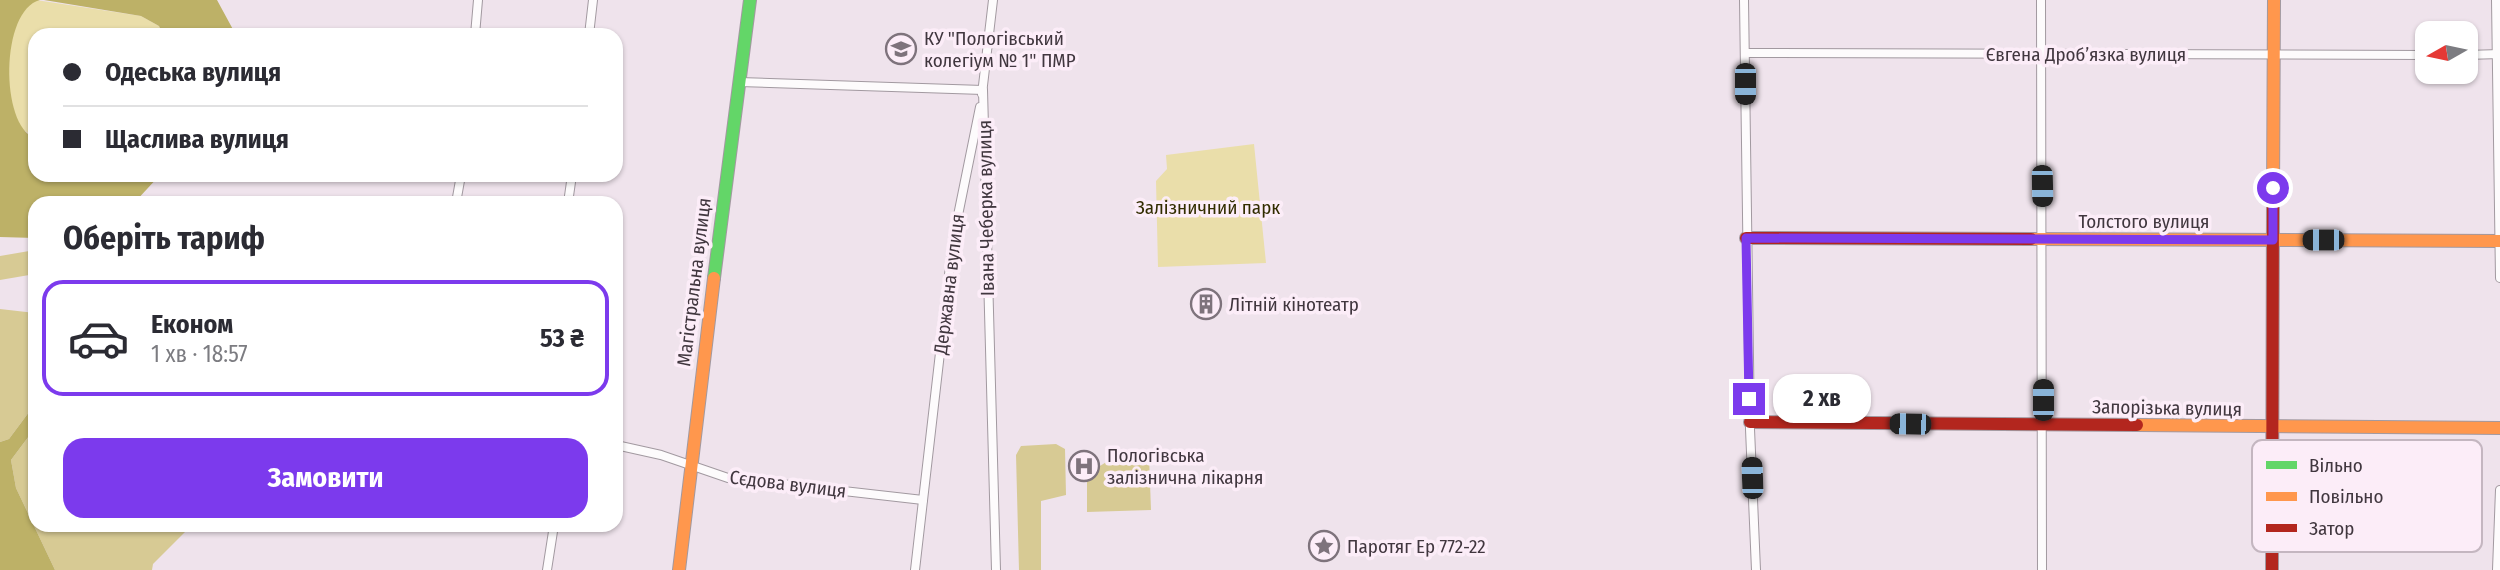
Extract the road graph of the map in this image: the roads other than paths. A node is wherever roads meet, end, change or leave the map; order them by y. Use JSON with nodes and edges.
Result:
{"nodes":[{"id":1,"x":478,"y":0,"type":"edge"},
{"id":2,"x":593,"y":0,"type":"edge"},
{"id":3,"x":750,"y":0,"type":"edge"},
{"id":4,"x":993,"y":0,"type":"edge"},
{"id":5,"x":1744,"y":0,"type":"edge"},
{"id":6,"x":2041,"y":0,"type":"edge"},
{"id":7,"x":2274,"y":0,"type":"edge"},
{"id":8,"x":2496,"y":0,"type":"edge"},
{"id":9,"x":475,"y":28,"type":"edge"},
{"id":10,"x":590,"y":28,"type":"edge"},
{"id":11,"x":1745,"y":53,"type":"junction"},
{"id":12,"x":2041,"y":54,"type":"junction"},
{"id":13,"x":2498,"y":54,"type":"edge"},
{"id":14,"x":2415,"y":55,"type":"edge"},
{"id":15,"x":2478,"y":55,"type":"edge"},
{"id":16,"x":2273,"y":56,"type":"junction"},
{"id":17,"x":739,"y":82,"type":"junction"},
{"id":18,"x":983,"y":90,"type":"junction"},
{"id":19,"x":1746,"y":238,"type":"junction"},
{"id":20,"x":2043,"y":239,"type":"junction"},
{"id":21,"x":2273,"y":240,"type":"junction"},
{"id":22,"x":2500,"y":241,"type":"edge"},
{"id":23,"x":2500,"y":278,"type":"edge"},
{"id":24,"x":1750,"y":422,"type":"junction"},
{"id":25,"x":2043,"y":426,"type":"junction"},
{"id":26,"x":2500,"y":428,"type":"edge"},
{"id":27,"x":2272,"y":429,"type":"junction"},
{"id":28,"x":2272,"y":440,"type":"edge"},
{"id":29,"x":623,"y":446,"type":"edge"},
{"id":30,"x":689,"y":465,"type":"junction"},
{"id":31,"x":2500,"y":490,"type":"edge"},
{"id":32,"x":922,"y":500,"type":"junction"},
{"id":33,"x":553,"y":532,"type":"edge"},
{"id":34,"x":2272,"y":552,"type":"edge"},
{"id":35,"x":547,"y":570,"type":"edge"},
{"id":36,"x":679,"y":570,"type":"edge"},
{"id":37,"x":915,"y":570,"type":"edge"},
{"id":38,"x":996,"y":570,"type":"edge"},
{"id":39,"x":1756,"y":570,"type":"edge"},
{"id":40,"x":2042,"y":570,"type":"edge"},
{"id":41,"x":2272,"y":570,"type":"edge"},
{"id":42,"x":2497,"y":570,"type":"edge"}],
"edges":[{"from":1,"to":9,"type":"street"},
{"from":2,"to":10,"type":"street"},
{"from":3,"to":17,"type":"street","name":"Магістральна вулиця"},
{"from":4,"to":18,"type":"street","name":"Державна вулиця"},
{"from":5,"to":11,"type":"street"},
{"from":6,"to":12,"type":"street"},
{"from":7,"to":16,"type":"street"},
{"from":8,"to":13,"type":"street"},
{"from":11,"to":12,"type":"street","name":"Євгена Дроб’язка вулиця"},
{"from":11,"to":19,"type":"street"},
{"from":12,"to":16,"type":"street","name":"Євгена Дроб’язка вулиця"},
{"from":12,"to":20,"type":"street"},
{"from":13,"to":15,"type":"street"},
{"from":13,"to":22,"type":"street"},
{"from":14,"to":16,"type":"street","name":"Євгена Дроб’язка вулиця"},
{"from":16,"to":21,"type":"street"},
{"from":17,"to":18,"type":"street"},
{"from":17,"to":30,"type":"street","name":"Магістральна вулиця"},
{"from":18,"to":32,"type":"street","name":"Державна вулиця"},
{"from":18,"to":38,"type":"street","name":"Івана Чеберка вулиця"},
{"from":19,"to":20,"type":"street","name":"Толстого вулиця"},
{"from":19,"to":24,"type":"street"},
{"from":20,"to":21,"type":"street","name":"Толстого вулиця"},
{"from":20,"to":25,"type":"street"},
{"from":21,"to":22,"type":"street","name":"Толстого вулиця"},
{"from":21,"to":27,"type":"street"},
{"from":22,"to":23,"type":"street"},
{"from":24,"to":25,"type":"street","name":"Запорізька вулиця"},
{"from":24,"to":39,"type":"street"},
{"from":25,"to":27,"type":"street","name":"Запорізька вулиця"},
{"from":25,"to":40,"type":"street"},
{"from":26,"to":27,"type":"street","name":"Запорізька вулиця"},
{"from":27,"to":28,"type":"street"},
{"from":29,"to":30,"type":"street","name":"Сєдова вулиця"},
{"from":30,"to":32,"type":"street","name":"Сєдова вулиця"},
{"from":30,"to":36,"type":"street","name":"Магістральна вулиця"},
{"from":31,"to":42,"type":"street"},
{"from":32,"to":37,"type":"street","name":"Державна вулиця"},
{"from":33,"to":35,"type":"street"},
{"from":34,"to":41,"type":"street"}]}
